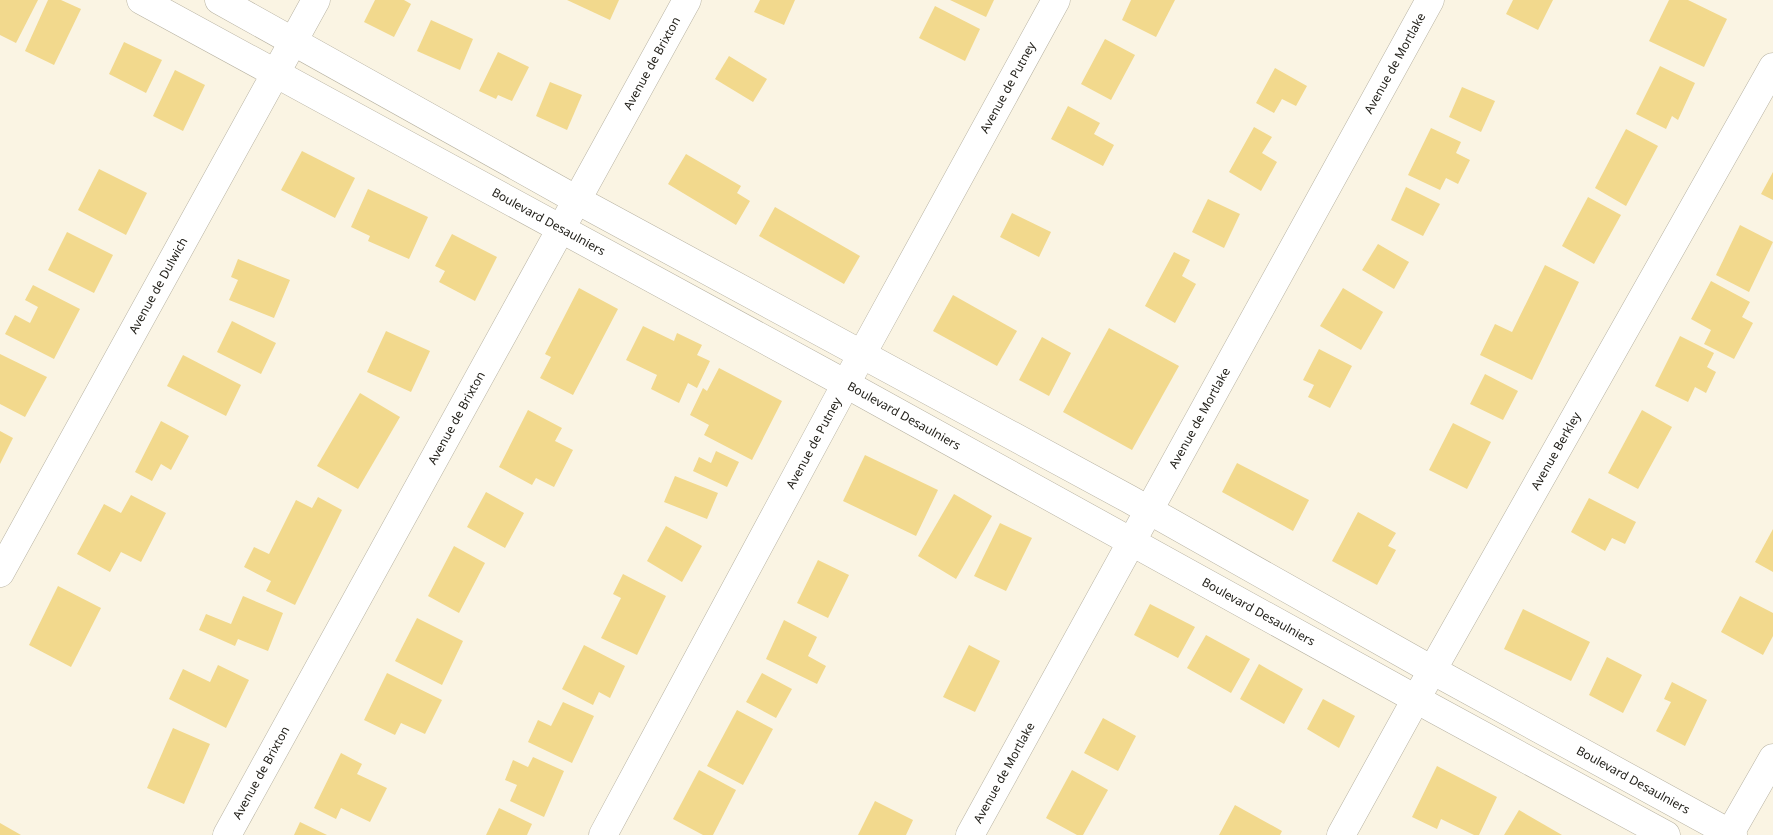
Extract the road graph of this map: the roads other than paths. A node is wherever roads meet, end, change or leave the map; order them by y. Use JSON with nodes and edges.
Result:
{"nodes":[{"id":1,"x":141,"y":0,"type":"edge"},
{"id":2,"x":219,"y":0,"type":"edge"},
{"id":3,"x":316,"y":0,"type":"edge"},
{"id":4,"x":687,"y":0,"type":"edge"},
{"id":5,"x":1056,"y":0,"type":"edge"},
{"id":6,"x":1430,"y":0,"type":"edge"},
{"id":7,"x":293,"y":40,"type":"junction"},
{"id":8,"x":1773,"y":67,"type":"edge"},
{"id":9,"x":276,"y":73,"type":"junction"},
{"id":10,"x":577,"y":200,"type":"junction"},
{"id":11,"x":560,"y":229,"type":"junction"},
{"id":12,"x":862,"y":354,"type":"junction"},
{"id":13,"x":846,"y":384,"type":"junction"},
{"id":14,"x":1149,"y":510,"type":"junction"},
{"id":15,"x":1131,"y":541,"type":"junction"},
{"id":16,"x":0,"y":573,"type":"edge"},
{"id":17,"x":1432,"y":670,"type":"junction"},
{"id":18,"x":1416,"y":699,"type":"junction"},
{"id":19,"x":1773,"y":758,"type":"edge"},
{"id":20,"x":1730,"y":834,"type":"edge"},
{"id":21,"x":227,"y":835,"type":"edge"},
{"id":22,"x":602,"y":835,"type":"edge"},
{"id":23,"x":970,"y":835,"type":"edge"},
{"id":24,"x":1341,"y":835,"type":"edge"},
{"id":25,"x":1666,"y":835,"type":"edge"}],
"edges":[{"from":1,"to":9,"type":"street","name":"Boulevard Desaulniers"},
{"from":2,"to":7,"type":"street","name":"Boulevard Desaulniers"},
{"from":3,"to":7,"type":"street","name":"Avenue de Dulwich"},
{"from":4,"to":10,"type":"street","name":"Avenue de Brixton"},
{"from":5,"to":12,"type":"street","name":"Avenue de Putney"},
{"from":6,"to":14,"type":"street","name":"Avenue de Mortlake"},
{"from":7,"to":9,"type":"street","name":"Avenue de Dulwich"},
{"from":7,"to":10,"type":"street","name":"Boulevard Desaulniers"},
{"from":8,"to":17,"type":"street","name":"Avenue Berkley"},
{"from":9,"to":11,"type":"street","name":"Boulevard Desaulniers"},
{"from":9,"to":16,"type":"street","name":"Avenue de Dulwich"},
{"from":10,"to":11,"type":"street","name":"Avenue de Brixton"},
{"from":10,"to":12,"type":"street","name":"Boulevard Desaulniers"},
{"from":11,"to":13,"type":"street","name":"Boulevard Desaulniers"},
{"from":11,"to":21,"type":"street","name":"Avenue de Brixton"},
{"from":12,"to":13,"type":"street","name":"Avenue de Putney"},
{"from":12,"to":14,"type":"street","name":"Boulevard Desaulniers"},
{"from":13,"to":15,"type":"street","name":"Boulevard Desaulniers"},
{"from":13,"to":22,"type":"street","name":"Avenue de Putney"},
{"from":14,"to":15,"type":"street","name":"Avenue de Mortlake"},
{"from":14,"to":17,"type":"street","name":"Boulevard Desaulniers"},
{"from":15,"to":18,"type":"street","name":"Boulevard Desaulniers"},
{"from":15,"to":23,"type":"street","name":"Avenue de Mortlake"},
{"from":17,"to":18,"type":"street","name":"Avenue Berkley"},
{"from":17,"to":20,"type":"street","name":"Boulevard Desaulniers"},
{"from":18,"to":24,"type":"street","name":"Avenue Berkley"},
{"from":18,"to":25,"type":"street","name":"Boulevard Desaulniers"},
{"from":19,"to":20,"type":"street"}]}
